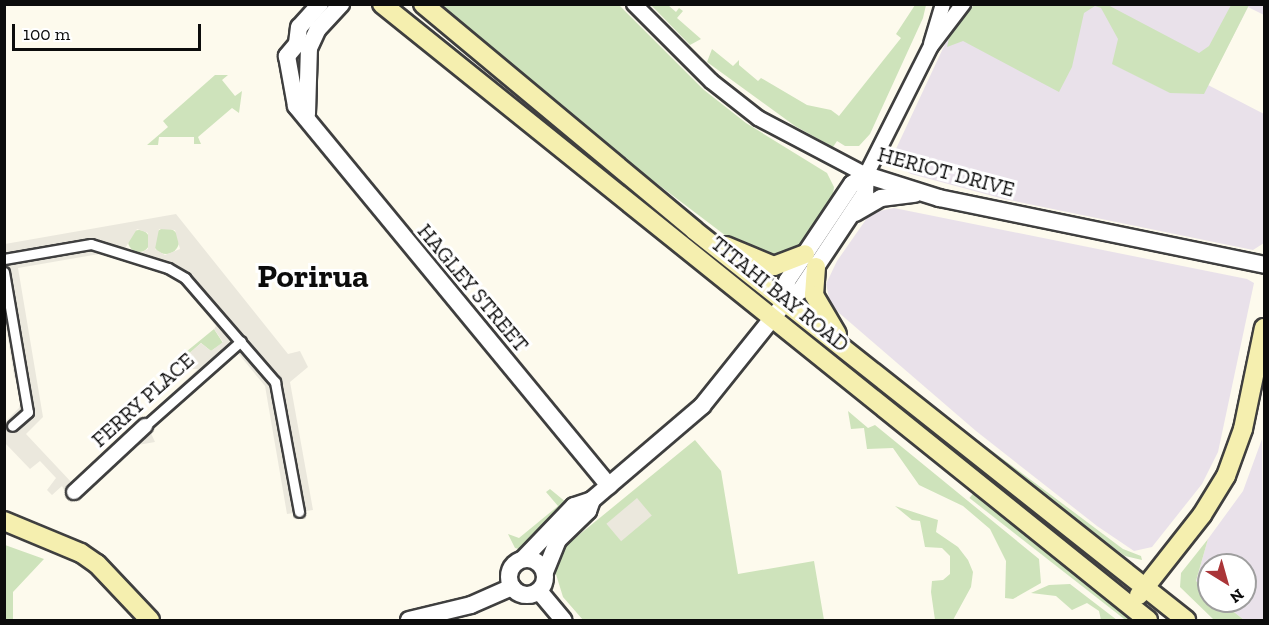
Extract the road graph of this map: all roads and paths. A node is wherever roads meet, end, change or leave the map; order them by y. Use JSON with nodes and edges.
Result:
{"nodes":[{"id":1,"x":320,"y":4,"type":"edge"},
{"id":2,"x":340,"y":4,"type":"edge"},
{"id":3,"x":382,"y":4,"type":"edge"},
{"id":4,"x":423,"y":4,"type":"edge"},
{"id":5,"x":634,"y":4,"type":"edge"},
{"id":6,"x":943,"y":4,"type":"edge"},
{"id":7,"x":963,"y":4,"type":"edge"},
{"id":8,"x":298,"y":44,"type":"junction"},
{"id":9,"x":931,"y":46,"type":"junction"},
{"id":10,"x":307,"y":114,"type":"junction"},
{"id":11,"x":866,"y":175,"type":"junction"},
{"id":12,"x":922,"y":194,"type":"junction"},
{"id":13,"x":849,"y":219,"type":"junction"},
{"id":14,"x":694,"y":230,"type":"junction"},
{"id":15,"x":4,"y":259,"type":"edge"},
{"id":16,"x":811,"y":260,"type":"junction"},
{"id":17,"x":1264,"y":266,"type":"edge"},
{"id":18,"x":4,"y":272,"type":"edge"},
{"id":19,"x":786,"y":301,"type":"junction"},
{"id":20,"x":774,"y":319,"type":"junction"},
{"id":21,"x":1264,"y":328,"type":"edge"},
{"id":22,"x":241,"y":341,"type":"junction"},
{"id":23,"x":851,"y":351,"type":"junction"},
{"id":24,"x":12,"y":426,"type":"dead end"},
{"id":25,"x":145,"y":426,"type":"joint"},
{"id":26,"x":609,"y":486,"type":"junction"},
{"id":27,"x":74,"y":492,"type":"dead end"},
{"id":28,"x":592,"y":500,"type":"junction"},
{"id":29,"x":299,"y":512,"type":"dead end"},
{"id":30,"x":4,"y":521,"type":"edge"},
{"id":31,"x":524,"y":558,"type":"junction"},
{"id":32,"x":545,"y":572,"type":"junction"},
{"id":33,"x":512,"y":587,"type":"junction"},
{"id":34,"x":1145,"y":587,"type":"junction"},
{"id":35,"x":539,"y":591,"type":"junction"},
{"id":36,"x":1131,"y":606,"type":"junction"},
{"id":37,"x":150,"y":621,"type":"edge"},
{"id":38,"x":409,"y":621,"type":"edge"},
{"id":39,"x":563,"y":621,"type":"edge"},
{"id":40,"x":1148,"y":621,"type":"edge"},
{"id":41,"x":1186,"y":621,"type":"edge"}],
"edges":[{"from":1,"to":8,"type":"street"},
{"from":2,"to":8,"type":"street"},
{"from":3,"to":20,"type":"main road","name":"TITAHI BAY ROAD"},
{"from":4,"to":14,"type":"main road","name":"TITAHI BAY ROAD"},
{"from":5,"to":11,"type":"street","name":"HERIOT DRIVE"},
{"from":6,"to":9,"type":"street"},
{"from":7,"to":9,"type":"street"},
{"from":8,"to":10,"type":"street"},
{"from":8,"to":10,"type":"street","name":"HAGLEY STREET"},
{"from":9,"to":11,"type":"street"},
{"from":10,"to":26,"type":"street","name":"HAGLEY STREET"},
{"from":11,"to":12,"type":"street","name":"HERIOT DRIVE"},
{"from":11,"to":13,"type":"street"},
{"from":11,"to":16,"type":"street"},
{"from":12,"to":13,"type":"street"},
{"from":12,"to":17,"type":"street","name":"HERIOT DRIVE"},
{"from":13,"to":16,"type":"street"},
{"from":14,"to":16,"type":"main road"},
{"from":14,"to":19,"type":"main road","name":"TITAHI BAY ROAD"},
{"from":15,"to":22,"type":"street"},
{"from":16,"to":19,"type":"street"},
{"from":16,"to":23,"type":"main road"},
{"from":18,"to":24,"type":"street"},
{"from":19,"to":20,"type":"street"},
{"from":19,"to":23,"type":"main road","name":"TITAHI BAY ROAD"},
{"from":20,"to":26,"type":"street"},
{"from":20,"to":36,"type":"main road","name":"TITAHI BAY ROAD"},
{"from":21,"to":34,"type":"main road"},
{"from":22,"to":25,"type":"street","name":"FERRY PLACE"},
{"from":22,"to":29,"type":"street"},
{"from":23,"to":34,"type":"main road","name":"TITAHI BAY ROAD"},
{"from":25,"to":27,"type":"street","name":"FERRY PLACE"},
{"from":26,"to":28,"type":"street"},
{"from":28,"to":31,"type":"street"},
{"from":28,"to":32,"type":"street"},
{"from":30,"to":37,"type":"main road"},
{"from":31,"to":32,"type":"street"},
{"from":31,"to":33,"type":"street"},
{"from":32,"to":35,"type":"street"},
{"from":33,"to":35,"type":"street"},
{"from":33,"to":38,"type":"street"},
{"from":34,"to":36,"type":"main road"},
{"from":34,"to":41,"type":"main road","name":"TITAHI BAY ROAD"},
{"from":35,"to":39,"type":"street"},
{"from":36,"to":40,"type":"main road","name":"TITAHI BAY ROAD"}]}
